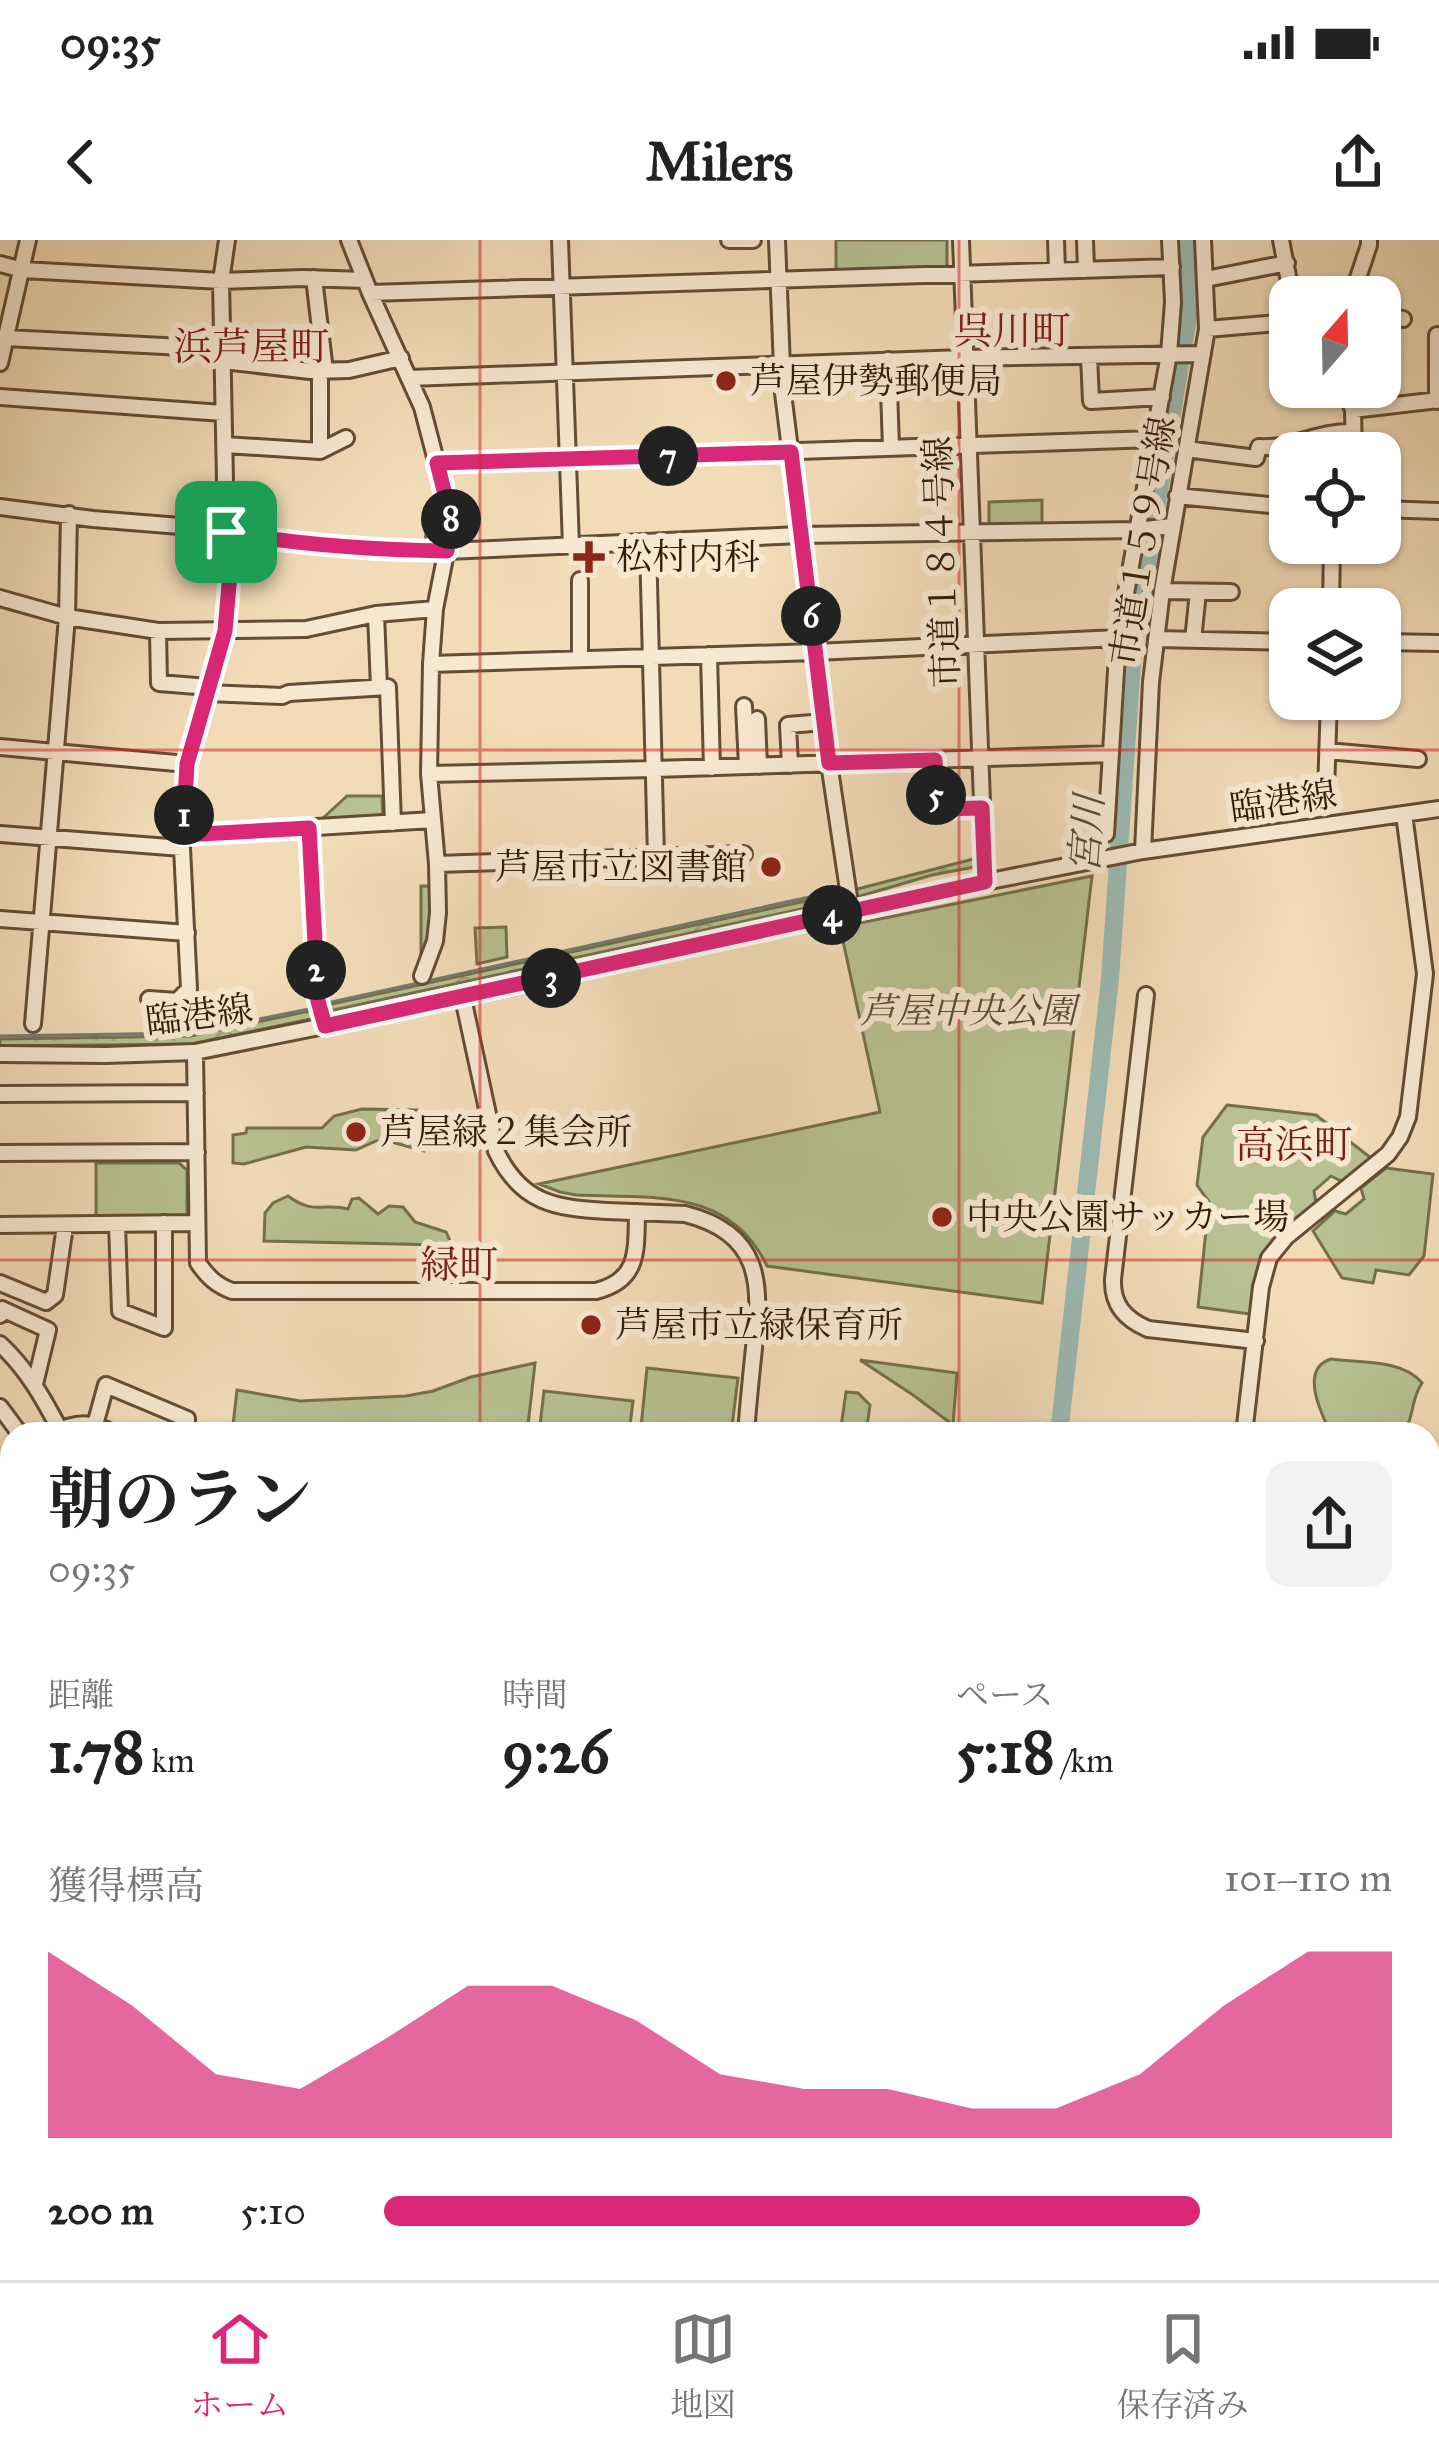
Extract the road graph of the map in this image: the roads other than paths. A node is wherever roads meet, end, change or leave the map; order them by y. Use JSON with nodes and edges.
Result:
{"nodes":[{"id":1,"x":28,"y":240,"type":"edge"},
{"id":2,"x":227,"y":240,"type":"edge"},
{"id":3,"x":349,"y":240,"type":"edge"},
{"id":4,"x":560,"y":240,"type":"edge"},
{"id":5,"x":729,"y":240,"type":"edge"},
{"id":6,"x":753,"y":240,"type":"edge"},
{"id":7,"x":777,"y":240,"type":"edge"},
{"id":8,"x":961,"y":240,"type":"edge"},
{"id":9,"x":1056,"y":240,"type":"edge"},
{"id":10,"x":1085,"y":240,"type":"edge"},
{"id":11,"x":1170,"y":240,"type":"edge"},
{"id":12,"x":1203,"y":240,"type":"edge"},
{"id":13,"x":1281,"y":240,"type":"edge"},
{"id":14,"x":1369,"y":240,"type":"edge"},
{"id":15,"x":1287,"y":263,"type":"junction"},
{"id":16,"x":0,"y":264,"type":"edge"},
{"id":17,"x":1172,"y":268,"type":"junction"},
{"id":18,"x":23,"y":270,"type":"junction"},
{"id":19,"x":1086,"y":270,"type":"junction"},
{"id":20,"x":1057,"y":271,"type":"junction"},
{"id":21,"x":962,"y":273,"type":"junction"},
{"id":22,"x":1289,"y":276,"type":"edge"},
{"id":23,"x":1359,"y":276,"type":"edge"},
{"id":24,"x":314,"y":278,"type":"junction"},
{"id":25,"x":778,"y":278,"type":"junction"},
{"id":26,"x":1206,"y":279,"type":"junction"},
{"id":27,"x":221,"y":281,"type":"junction"},
{"id":28,"x":561,"y":285,"type":"junction"},
{"id":29,"x":367,"y":286,"type":"junction"},
{"id":30,"x":1269,"y":324,"type":"edge"},
{"id":31,"x":1207,"y":329,"type":"junction"},
{"id":32,"x":1437,"y":335,"type":"edge"},
{"id":33,"x":6,"y":338,"type":"junction"},
{"id":34,"x":1170,"y":354,"type":"junction"},
{"id":35,"x":1197,"y":354,"type":"junction"},
{"id":36,"x":223,"y":355,"type":"junction"},
{"id":37,"x":1089,"y":356,"type":"junction"},
{"id":38,"x":401,"y":358,"type":"junction"},
{"id":39,"x":963,"y":358,"type":"junction"},
{"id":40,"x":888,"y":361,"type":"junction"},
{"id":41,"x":0,"y":363,"type":"edge"},
{"id":42,"x":780,"y":364,"type":"junction"},
{"id":43,"x":322,"y":371,"type":"junction"},
{"id":44,"x":563,"y":373,"type":"junction"},
{"id":45,"x":409,"y":378,"type":"junction"},
{"id":46,"x":0,"y":397,"type":"edge"},
{"id":47,"x":1162,"y":397,"type":"junction"},
{"id":48,"x":1438,"y":400,"type":"edge"},
{"id":49,"x":1353,"y":410,"type":"joint"},
{"id":50,"x":224,"y":413,"type":"junction"},
{"id":51,"x":1326,"y":432,"type":"edge"},
{"id":52,"x":1353,"y":432,"type":"joint"},
{"id":53,"x":346,"y":438,"type":"dead end"},
{"id":54,"x":1154,"y":439,"type":"junction"},
{"id":55,"x":225,"y":446,"type":"junction"},
{"id":56,"x":968,"y":446,"type":"junction"},
{"id":57,"x":891,"y":448,"type":"junction"},
{"id":58,"x":1269,"y":448,"type":"edge"},
{"id":59,"x":1186,"y":449,"type":"junction"},
{"id":60,"x":320,"y":451,"type":"junction"},
{"id":61,"x":791,"y":452,"type":"junction"},
{"id":62,"x":568,"y":459,"type":"junction"},
{"id":63,"x":437,"y":463,"type":"junction"},
{"id":64,"x":1177,"y":496,"type":"junction"},
{"id":65,"x":1269,"y":505,"type":"edge"},
{"id":66,"x":0,"y":507,"type":"edge"},
{"id":67,"x":1401,"y":509,"type":"edge"},
{"id":68,"x":1439,"y":511,"type":"edge"},
{"id":69,"x":69,"y":514,"type":"junction"},
{"id":70,"x":1167,"y":526,"type":"junction"},
{"id":71,"x":1140,"y":529,"type":"junction"},
{"id":72,"x":226,"y":532,"type":"junction"},
{"id":73,"x":970,"y":532,"type":"junction"},
{"id":74,"x":800,"y":535,"type":"junction"},
{"id":75,"x":648,"y":544,"type":"junction"},
{"id":76,"x":571,"y":546,"type":"junction"},
{"id":77,"x":447,"y":551,"type":"junction"},
{"id":78,"x":580,"y":580,"type":"dead end"},
{"id":79,"x":1162,"y":590,"type":"junction"},
{"id":80,"x":1198,"y":592,"type":"junction"},
{"id":81,"x":1232,"y":592,"type":"dead end"},
{"id":82,"x":0,"y":598,"type":"edge"},
{"id":83,"x":435,"y":609,"type":"junction"},
{"id":84,"x":376,"y":614,"type":"junction"},
{"id":85,"x":68,"y":617,"type":"junction"},
{"id":86,"x":158,"y":631,"type":"junction"},
{"id":87,"x":225,"y":631,"type":"junction"},
{"id":88,"x":1118,"y":638,"type":"junction"},
{"id":89,"x":1156,"y":639,"type":"junction"},
{"id":90,"x":1193,"y":640,"type":"junction"},
{"id":91,"x":1269,"y":641,"type":"edge"},
{"id":92,"x":1401,"y":642,"type":"edge"},
{"id":93,"x":975,"y":643,"type":"junction"},
{"id":94,"x":1439,"y":643,"type":"edge"},
{"id":95,"x":922,"y":646,"type":"junction"},
{"id":96,"x":815,"y":652,"type":"junction"},
{"id":97,"x":709,"y":656,"type":"junction"},
{"id":98,"x":651,"y":657,"type":"junction"},
{"id":99,"x":580,"y":659,"type":"junction"},
{"id":100,"x":431,"y":664,"type":"junction"},
{"id":101,"x":923,"y":666,"type":"dead end"},
{"id":102,"x":379,"y":688,"type":"junction"},
{"id":103,"x":208,"y":690,"type":"junction"},
{"id":104,"x":744,"y":706,"type":"dead end"},
{"id":105,"x":758,"y":719,"type":"dead end"},
{"id":106,"x":1328,"y":720,"type":"edge"},
{"id":107,"x":824,"y":722,"type":"junction"},
{"id":108,"x":0,"y":747,"type":"edge"},
{"id":109,"x":1327,"y":751,"type":"junction"},
{"id":110,"x":54,"y":753,"type":"junction"},
{"id":111,"x":1111,"y":754,"type":"junction"},
{"id":112,"x":981,"y":759,"type":"junction"},
{"id":113,"x":1418,"y":759,"type":"dead end"},
{"id":114,"x":935,"y":760,"type":"junction"},
{"id":115,"x":829,"y":763,"type":"junction"},
{"id":116,"x":187,"y":764,"type":"junction"},
{"id":117,"x":790,"y":764,"type":"junction"},
{"id":118,"x":753,"y":766,"type":"junction"},
{"id":119,"x":712,"y":768,"type":"junction"},
{"id":120,"x":655,"y":770,"type":"junction"},
{"id":121,"x":429,"y":774,"type":"junction"},
{"id":122,"x":1326,"y":792,"type":"dead end"},
{"id":123,"x":982,"y":808,"type":"junction"},
{"id":124,"x":1439,"y":809,"type":"edge"},
{"id":125,"x":1404,"y":814,"type":"junction"},
{"id":126,"x":434,"y":820,"type":"junction"},
{"id":127,"x":392,"y":823,"type":"junction"},
{"id":128,"x":309,"y":828,"type":"junction"},
{"id":129,"x":0,"y":834,"type":"edge"},
{"id":130,"x":1106,"y":834,"type":"dead end"},
{"id":131,"x":47,"y":838,"type":"junction"},
{"id":132,"x":183,"y":842,"type":"junction"},
{"id":133,"x":1140,"y":852,"type":"junction"},
{"id":134,"x":744,"y":854,"type":"dead end"},
{"id":135,"x":656,"y":857,"type":"junction"},
{"id":136,"x":437,"y":864,"type":"junction"},
{"id":137,"x":985,"y":882,"type":"junction"},
{"id":138,"x":850,"y":910,"type":"junction"},
{"id":139,"x":0,"y":919,"type":"edge"},
{"id":140,"x":40,"y":923,"type":"junction"},
{"id":141,"x":187,"y":933,"type":"junction"},
{"id":142,"x":1432,"y":975,"type":"edge"},
{"id":143,"x":422,"y":976,"type":"dead end"},
{"id":144,"x":1146,"y":995,"type":"dead end"},
{"id":145,"x":463,"y":998,"type":"junction"},
{"id":146,"x":149,"y":999,"type":"dead end"},
{"id":147,"x":33,"y":1024,"type":"dead end"},
{"id":148,"x":325,"y":1026,"type":"junction"},
{"id":149,"x":195,"y":1052,"type":"junction"},
{"id":150,"x":0,"y":1054,"type":"edge"},
{"id":151,"x":196,"y":1093,"type":"junction"},
{"id":152,"x":0,"y":1094,"type":"edge"},
{"id":153,"x":197,"y":1152,"type":"junction"},
{"id":154,"x":0,"y":1153,"type":"edge"},
{"id":155,"x":637,"y":1212,"type":"junction"},
{"id":156,"x":164,"y":1223,"type":"junction"},
{"id":157,"x":197,"y":1223,"type":"junction"},
{"id":158,"x":117,"y":1224,"type":"junction"},
{"id":159,"x":0,"y":1225,"type":"edge"},
{"id":160,"x":65,"y":1226,"type":"junction"},
{"id":161,"x":0,"y":1283,"type":"edge"},
{"id":162,"x":0,"y":1315,"type":"edge"},
{"id":163,"x":1256,"y":1341,"type":"junction"},
{"id":164,"x":0,"y":1344,"type":"edge"},
{"id":165,"x":35,"y":1384,"type":"junction"},
{"id":166,"x":52,"y":1422,"type":"edge"},
{"id":167,"x":95,"y":1422,"type":"edge"},
{"id":168,"x":188,"y":1422,"type":"edge"},
{"id":169,"x":747,"y":1422,"type":"edge"},
{"id":170,"x":1246,"y":1422,"type":"edge"}],
"edges":[{"from":1,"to":18,"type":"street"},
{"from":2,"to":27,"type":"street"},
{"from":3,"to":29,"type":"street"},
{"from":4,"to":28,"type":"street"},
{"from":5,"to":6,"type":"street"},
{"from":7,"to":25,"type":"street"},
{"from":8,"to":21,"type":"street","name":"市道１８４号線"},
{"from":9,"to":20,"type":"street"},
{"from":10,"to":19,"type":"street"},
{"from":11,"to":17,"type":"street"},
{"from":12,"to":26,"type":"street","name":"市道１５９号線"},
{"from":13,"to":15,"type":"street"},
{"from":14,"to":23,"type":"street"},
{"from":15,"to":22,"type":"street"},
{"from":15,"to":26,"type":"street"},
{"from":16,"to":18,"type":"street"},
{"from":17,"to":19,"type":"street"},
{"from":17,"to":34,"type":"street"},
{"from":18,"to":27,"type":"street"},
{"from":18,"to":33,"type":"street"},
{"from":19,"to":20,"type":"street"},
{"from":20,"to":21,"type":"street"},
{"from":21,"to":25,"type":"street"},
{"from":21,"to":39,"type":"street","name":"市道１８４号線"},
{"from":24,"to":27,"type":"street"},
{"from":24,"to":29,"type":"street"},
{"from":24,"to":43,"type":"street"},
{"from":25,"to":28,"type":"street"},
{"from":25,"to":42,"type":"street"},
{"from":26,"to":31,"type":"street","name":"市道１５９号線"},
{"from":27,"to":36,"type":"street"},
{"from":28,"to":29,"type":"street"},
{"from":28,"to":44,"type":"street"},
{"from":29,"to":38,"type":"street"},
{"from":30,"to":31,"type":"street"},
{"from":31,"to":35,"type":"street","name":"市道１５９号線"},
{"from":32,"to":48,"type":"street"},
{"from":33,"to":36,"type":"street"},
{"from":33,"to":41,"type":"street"},
{"from":34,"to":35,"type":"street"},
{"from":34,"to":37,"type":"street"},
{"from":34,"to":47,"type":"street"},
{"from":35,"to":59,"type":"street","name":"市道１５９号線"},
{"from":36,"to":43,"type":"street"},
{"from":36,"to":50,"type":"street"},
{"from":37,"to":39,"type":"street"},
{"from":37,"to":47,"type":"street"},
{"from":38,"to":43,"type":"street"},
{"from":38,"to":45,"type":"street"},
{"from":39,"to":40,"type":"street"},
{"from":39,"to":56,"type":"street","name":"市道１８４号線"},
{"from":40,"to":42,"type":"street"},
{"from":40,"to":57,"type":"street"},
{"from":42,"to":44,"type":"street"},
{"from":42,"to":61,"type":"street"},
{"from":43,"to":60,"type":"street"},
{"from":44,"to":45,"type":"street"},
{"from":44,"to":62,"type":"street"},
{"from":45,"to":63,"type":"street"},
{"from":46,"to":50,"type":"street"},
{"from":47,"to":54,"type":"street"},
{"from":48,"to":49,"type":"street"},
{"from":49,"to":52,"type":"street"},
{"from":50,"to":55,"type":"street"},
{"from":51,"to":52,"type":"street"},
{"from":53,"to":60,"type":"street"},
{"from":54,"to":56,"type":"street"},
{"from":54,"to":71,"type":"street"},
{"from":55,"to":60,"type":"street"},
{"from":55,"to":72,"type":"street"},
{"from":56,"to":57,"type":"street"},
{"from":56,"to":73,"type":"street","name":"市道１８４号線"},
{"from":57,"to":61,"type":"street"},
{"from":58,"to":59,"type":"street"},
{"from":59,"to":64,"type":"street","name":"市道１５９号線"},
{"from":61,"to":62,"type":"street"},
{"from":61,"to":74,"type":"street"},
{"from":62,"to":63,"type":"street"},
{"from":62,"to":76,"type":"street"},
{"from":63,"to":77,"type":"street"},
{"from":64,"to":65,"type":"street"},
{"from":64,"to":70,"type":"street","name":"市道１５９号線"},
{"from":66,"to":69,"type":"street"},
{"from":67,"to":68,"type":"street"},
{"from":69,"to":72,"type":"street"},
{"from":69,"to":85,"type":"street"},
{"from":70,"to":71,"type":"street"},
{"from":70,"to":79,"type":"street","name":"市道１５９号線"},
{"from":71,"to":73,"type":"street"},
{"from":71,"to":88,"type":"street"},
{"from":72,"to":77,"type":"street"},
{"from":72,"to":87,"type":"street"},
{"from":73,"to":74,"type":"street"},
{"from":73,"to":93,"type":"street","name":"市道１８４号線"},
{"from":74,"to":75,"type":"street"},
{"from":74,"to":96,"type":"street"},
{"from":75,"to":76,"type":"street"},
{"from":75,"to":98,"type":"street"},
{"from":76,"to":77,"type":"street"},
{"from":77,"to":83,"type":"street"},
{"from":78,"to":99,"type":"street"},
{"from":79,"to":80,"type":"street"},
{"from":79,"to":89,"type":"street","name":"市道１５９号線"},
{"from":80,"to":81,"type":"street"},
{"from":80,"to":90,"type":"street"},
{"from":82,"to":85,"type":"street"},
{"from":83,"to":84,"type":"street"},
{"from":83,"to":100,"type":"street"},
{"from":84,"to":87,"type":"street"},
{"from":84,"to":102,"type":"street"},
{"from":85,"to":86,"type":"street"},
{"from":85,"to":110,"type":"street"},
{"from":86,"to":87,"type":"street"},
{"from":86,"to":103,"type":"street"},
{"from":87,"to":103,"type":"street"},
{"from":88,"to":93,"type":"street"},
{"from":88,"to":111,"type":"street"},
{"from":89,"to":90,"type":"street"},
{"from":89,"to":133,"type":"street","name":"市道１５９号線"},
{"from":90,"to":91,"type":"street"},
{"from":92,"to":94,"type":"street"},
{"from":93,"to":95,"type":"street"},
{"from":93,"to":112,"type":"street","name":"市道１８４号線"},
{"from":95,"to":96,"type":"street"},
{"from":95,"to":101,"type":"street"},
{"from":96,"to":97,"type":"street"},
{"from":96,"to":107,"type":"street"},
{"from":97,"to":98,"type":"street"},
{"from":97,"to":119,"type":"street"},
{"from":98,"to":99,"type":"street"},
{"from":98,"to":120,"type":"street"},
{"from":99,"to":100,"type":"street"},
{"from":100,"to":121,"type":"street"},
{"from":102,"to":103,"type":"street"},
{"from":102,"to":127,"type":"street"},
{"from":103,"to":116,"type":"street"},
{"from":104,"to":118,"type":"street"},
{"from":105,"to":118,"type":"street"},
{"from":106,"to":109,"type":"street"},
{"from":107,"to":115,"type":"street"},
{"from":107,"to":117,"type":"street"},
{"from":108,"to":110,"type":"street"},
{"from":109,"to":113,"type":"street"},
{"from":109,"to":122,"type":"street"},
{"from":110,"to":116,"type":"street"},
{"from":110,"to":131,"type":"street"},
{"from":111,"to":112,"type":"street"},
{"from":111,"to":130,"type":"street"},
{"from":112,"to":114,"type":"street"},
{"from":112,"to":123,"type":"street","name":"市道１８４号線"},
{"from":114,"to":115,"type":"street"},
{"from":114,"to":123,"type":"street"},
{"from":115,"to":117,"type":"street"},
{"from":115,"to":138,"type":"street"},
{"from":116,"to":132,"type":"street"},
{"from":117,"to":118,"type":"street"},
{"from":118,"to":119,"type":"street"},
{"from":119,"to":120,"type":"street"},
{"from":120,"to":121,"type":"street"},
{"from":120,"to":135,"type":"street"},
{"from":121,"to":126,"type":"street"},
{"from":123,"to":137,"type":"street","name":"市道１８４号線"},
{"from":124,"to":125,"type":"street","name":"臨港線"},
{"from":125,"to":133,"type":"street","name":"臨港線"},
{"from":125,"to":142,"type":"street"},
{"from":126,"to":127,"type":"street"},
{"from":126,"to":136,"type":"street"},
{"from":127,"to":128,"type":"street"},
{"from":128,"to":132,"type":"street"},
{"from":128,"to":148,"type":"street"},
{"from":129,"to":131,"type":"street"},
{"from":131,"to":132,"type":"street"},
{"from":131,"to":140,"type":"street"},
{"from":132,"to":141,"type":"street"},
{"from":133,"to":137,"type":"street","name":"臨港線"},
{"from":134,"to":135,"type":"street"},
{"from":135,"to":136,"type":"street"},
{"from":136,"to":143,"type":"street"},
{"from":137,"to":138,"type":"street","name":"臨港線"},
{"from":138,"to":145,"type":"street","name":"臨港線"},
{"from":139,"to":140,"type":"street"},
{"from":140,"to":141,"type":"street"},
{"from":140,"to":147,"type":"street"},
{"from":141,"to":146,"type":"street"},
{"from":142,"to":163,"type":"street"},
{"from":144,"to":163,"type":"street"},
{"from":145,"to":148,"type":"street","name":"臨港線"},
{"from":145,"to":155,"type":"street"},
{"from":148,"to":149,"type":"street","name":"臨港線"},
{"from":149,"to":150,"type":"street","name":"臨港線"},
{"from":149,"to":151,"type":"street"},
{"from":151,"to":152,"type":"street"},
{"from":151,"to":153,"type":"street"},
{"from":153,"to":154,"type":"street"},
{"from":153,"to":157,"type":"street"},
{"from":155,"to":157,"type":"street"},
{"from":155,"to":169,"type":"street"},
{"from":156,"to":157,"type":"street"},
{"from":156,"to":158,"type":"street"},
{"from":156,"to":158,"type":"street"},
{"from":158,"to":160,"type":"street"},
{"from":159,"to":160,"type":"street"},
{"from":160,"to":161,"type":"street"},
{"from":162,"to":165,"type":"street"},
{"from":163,"to":170,"type":"street"},
{"from":164,"to":165,"type":"street"},
{"from":165,"to":166,"type":"street"},
{"from":167,"to":168,"type":"street"}]}
